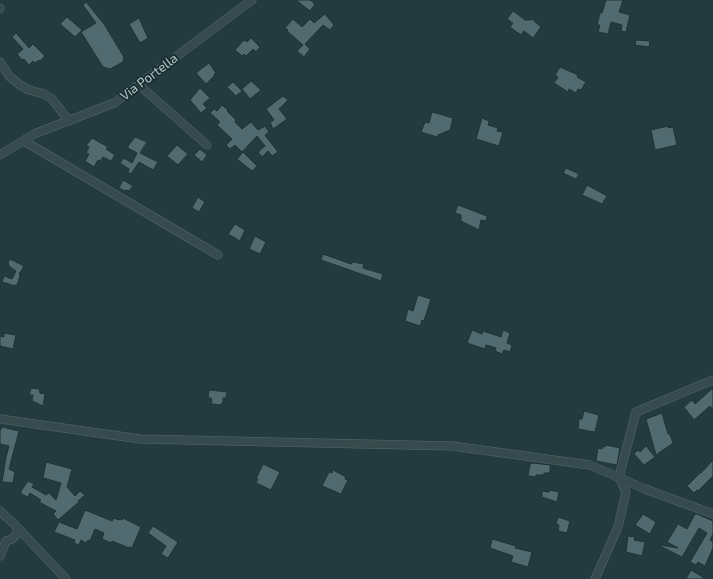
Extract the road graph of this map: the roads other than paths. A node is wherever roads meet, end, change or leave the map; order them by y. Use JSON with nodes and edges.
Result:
{"nodes":[{"id":1,"x":252,"y":0,"type":"edge"},
{"id":2,"x":0,"y":62,"type":"edge"},
{"id":3,"x":139,"y":85,"type":"junction"},
{"id":4,"x":69,"y":121,"type":"junction"},
{"id":5,"x":24,"y":141,"type":"junction"},
{"id":6,"x":207,"y":145,"type":"dead end"},
{"id":7,"x":0,"y":155,"type":"edge"},
{"id":8,"x":218,"y":255,"type":"dead end"},
{"id":9,"x":713,"y":380,"type":"edge"},
{"id":10,"x":0,"y":419,"type":"edge"},
{"id":11,"x":619,"y":477,"type":"junction"},
{"id":12,"x":0,"y":510,"type":"edge"},
{"id":13,"x":713,"y":514,"type":"edge"},
{"id":14,"x":18,"y":528,"type":"junction"},
{"id":15,"x":0,"y":556,"type":"edge"},
{"id":16,"x":66,"y":579,"type":"edge"},
{"id":17,"x":595,"y":579,"type":"edge"}],
"edges":[{"from":1,"to":3,"type":"street","name":"Via Portella"},
{"from":2,"to":4,"type":"street"},
{"from":3,"to":4,"type":"street","name":"Via Portella"},
{"from":3,"to":6,"type":"street"},
{"from":4,"to":5,"type":"street","name":"Via Portella"},
{"from":5,"to":7,"type":"street","name":"Via Portella"},
{"from":5,"to":8,"type":"street"},
{"from":9,"to":11,"type":"street"},
{"from":10,"to":11,"type":"street"},
{"from":11,"to":13,"type":"street"},
{"from":11,"to":17,"type":"street"},
{"from":12,"to":14,"type":"street"},
{"from":14,"to":15,"type":"street"},
{"from":14,"to":16,"type":"street"}]}
